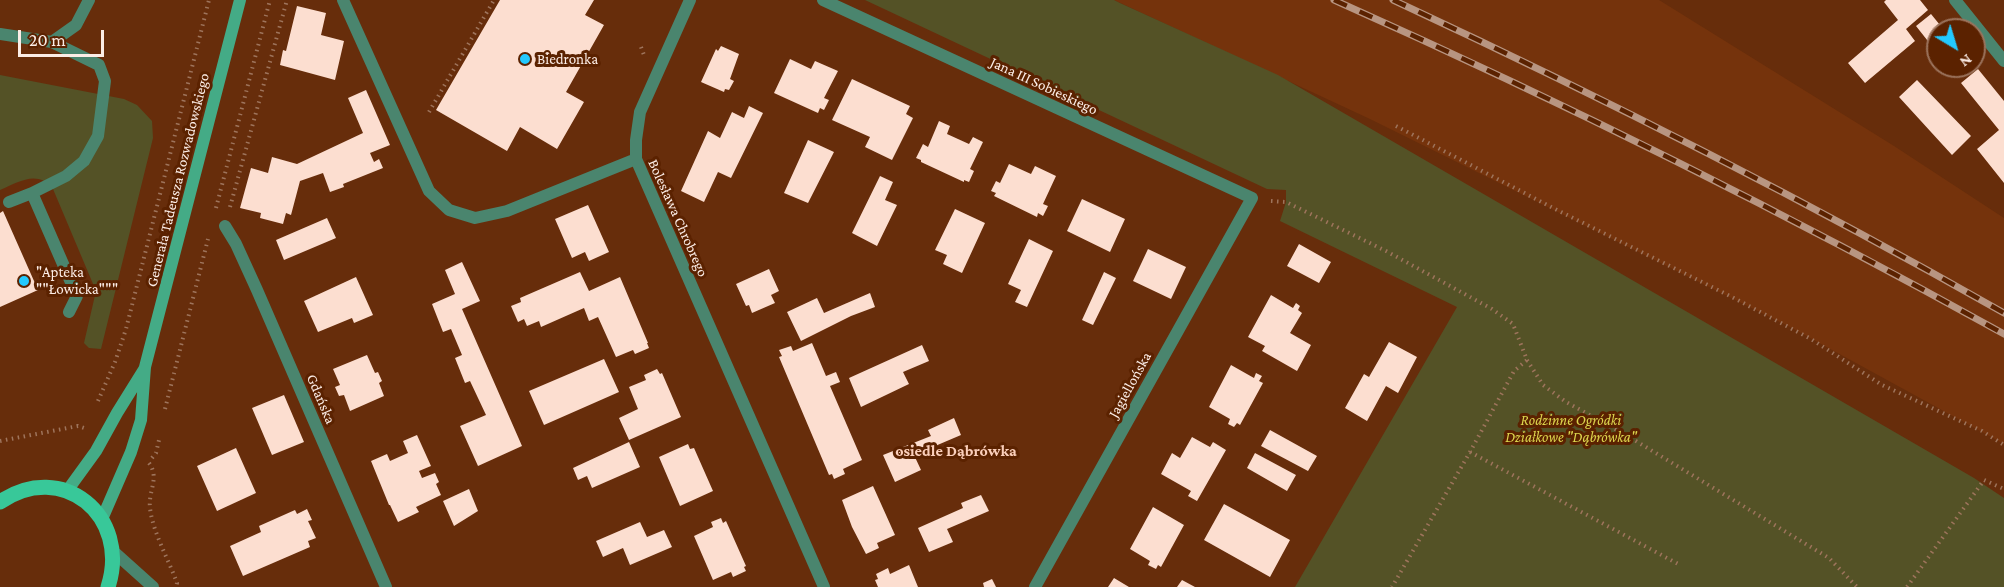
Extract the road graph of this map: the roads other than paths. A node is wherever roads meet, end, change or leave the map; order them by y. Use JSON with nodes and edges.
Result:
{"nodes":[{"id":1,"x":89,"y":0,"type":"edge"},
{"id":2,"x":240,"y":0,"type":"edge"},
{"id":3,"x":343,"y":0,"type":"edge"},
{"id":4,"x":690,"y":0,"type":"edge"},
{"id":5,"x":823,"y":0,"type":"edge"},
{"id":6,"x":1955,"y":0,"type":"edge"},
{"id":7,"x":0,"y":34,"type":"edge"},
{"id":8,"x":52,"y":42,"type":"junction"},
{"id":9,"x":2004,"y":61,"type":"edge"},
{"id":10,"x":636,"y":159,"type":"junction"},
{"id":11,"x":32,"y":193,"type":"junction"},
{"id":12,"x":1252,"y":198,"type":"joint"},
{"id":13,"x":9,"y":202,"type":"dead end"},
{"id":14,"x":225,"y":226,"type":"road end"},
{"id":15,"x":69,"y":312,"type":"dead end"},
{"id":16,"x":146,"y":367,"type":"junction"},
{"id":17,"x":67,"y":491,"type":"junction"},
{"id":18,"x":0,"y":501,"type":"edge"},
{"id":19,"x":102,"y":519,"type":"junction"},
{"id":20,"x":114,"y":552,"type":"junction"},
{"id":21,"x":108,"y":587,"type":"edge"},
{"id":22,"x":153,"y":587,"type":"edge"},
{"id":23,"x":386,"y":587,"type":"edge"},
{"id":24,"x":824,"y":587,"type":"edge"},
{"id":25,"x":1035,"y":587,"type":"edge"}],
"edges":[{"from":1,"to":8,"type":"street"},
{"from":2,"to":16,"type":"street","name":"Generała Tadeusza Rozwadowskiego"},
{"from":3,"to":10,"type":"street","name":"Bolesława Chrobrego"},
{"from":4,"to":10,"type":"street"},
{"from":5,"to":12,"type":"street","name":"Jana III Sobieskiego"},
{"from":6,"to":9,"type":"street"},
{"from":7,"to":8,"type":"street"},
{"from":8,"to":11,"type":"street"},
{"from":10,"to":24,"type":"street","name":"Bolesława Chrobrego"},
{"from":11,"to":13,"type":"street"},
{"from":11,"to":15,"type":"street"},
{"from":12,"to":25,"type":"street","name":"Jagiellońska"},
{"from":14,"to":23,"type":"street","name":"Gdańska"},
{"from":16,"to":17,"type":"street","name":"Generała Tadeusza Rozwadowskiego"},
{"from":16,"to":19,"type":"street","name":"Generała Tadeusza Rozwadowskiego"},
{"from":17,"to":18,"type":"main road"},
{"from":17,"to":19,"type":"main road"},
{"from":19,"to":20,"type":"main road"},
{"from":20,"to":21,"type":"main road"},
{"from":20,"to":22,"type":"street"}]}
